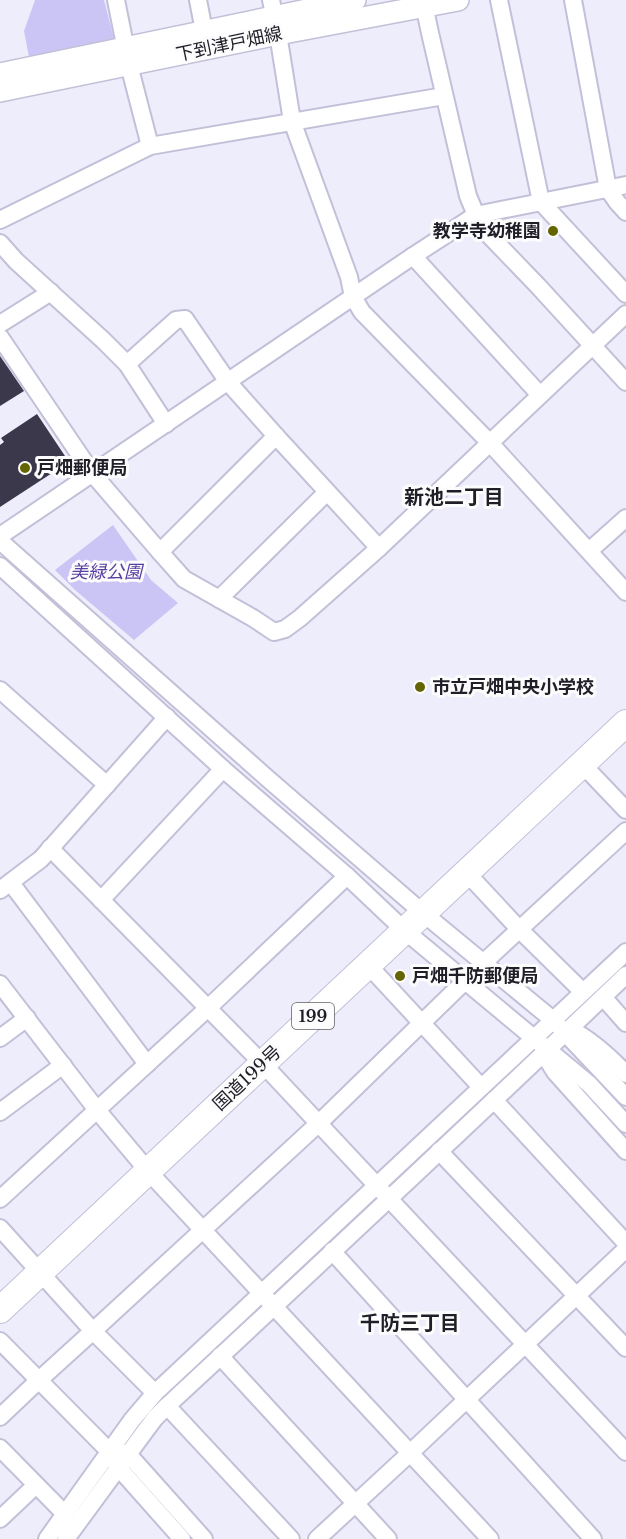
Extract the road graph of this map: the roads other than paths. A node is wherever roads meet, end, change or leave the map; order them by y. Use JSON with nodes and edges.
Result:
{"nodes":[{"id":1,"x":116,"y":0,"type":"edge"},
{"id":2,"x":198,"y":0,"type":"edge"},
{"id":3,"x":458,"y":0,"type":"edge"},
{"id":4,"x":499,"y":0,"type":"edge"},
{"id":5,"x":573,"y":0,"type":"edge"},
{"id":6,"x":349,"y":1,"type":"edge"},
{"id":7,"x":424,"y":3,"type":"edge"},
{"id":8,"x":275,"y":17,"type":"edge"},
{"id":9,"x":204,"y":31,"type":"junction"},
{"id":10,"x":127,"y":56,"type":"junction"},
{"id":11,"x":0,"y":74,"type":"edge"},
{"id":12,"x":0,"y":92,"type":"edge"},
{"id":13,"x":444,"y":96,"type":"junction"},
{"id":14,"x":292,"y":121,"type":"junction"},
{"id":15,"x":150,"y":146,"type":"junction"},
{"id":16,"x":626,"y":185,"type":"edge"},
{"id":17,"x":608,"y":189,"type":"junction"},
{"id":18,"x":541,"y":202,"type":"junction"},
{"id":19,"x":626,"y":212,"type":"edge"},
{"id":20,"x":476,"y":215,"type":"junction"},
{"id":21,"x":0,"y":220,"type":"edge"},
{"id":22,"x":0,"y":243,"type":"edge"},
{"id":23,"x":413,"y":256,"type":"junction"},
{"id":24,"x":51,"y":292,"type":"junction"},
{"id":25,"x":626,"y":294,"type":"edge"},
{"id":26,"x":353,"y":297,"type":"junction"},
{"id":27,"x":626,"y":314,"type":"edge"},
{"id":28,"x":0,"y":324,"type":"edge"},
{"id":29,"x":0,"y":337,"type":"edge"},
{"id":30,"x":592,"y":346,"type":"junction"},
{"id":31,"x":127,"y":364,"type":"junction"},
{"id":32,"x":228,"y":382,"type":"junction"},
{"id":33,"x":626,"y":382,"type":"edge"},
{"id":34,"x":540,"y":395,"type":"junction"},
{"id":35,"x":166,"y":423,"type":"junction"},
{"id":36,"x":276,"y":436,"type":"junction"},
{"id":37,"x":490,"y":443,"type":"junction"},
{"id":38,"x":92,"y":473,"type":"junction"},
{"id":39,"x":327,"y":492,"type":"junction"},
{"id":40,"x":626,"y":518,"type":"edge"},
{"id":41,"x":0,"y":536,"type":"edge"},
{"id":42,"x":0,"y":541,"type":"edge"},
{"id":43,"x":380,"y":548,"type":"junction"},
{"id":44,"x":589,"y":551,"type":"junction"},
{"id":45,"x":160,"y":552,"type":"junction"},
{"id":46,"x":0,"y":566,"type":"edge"},
{"id":47,"x":626,"y":592,"type":"edge"},
{"id":48,"x":219,"y":600,"type":"junction"},
{"id":49,"x":0,"y":690,"type":"edge"},
{"id":50,"x":167,"y":717,"type":"junction"},
{"id":51,"x":626,"y":723,"type":"edge"},
{"id":52,"x":582,"y":764,"type":"junction"},
{"id":53,"x":223,"y":769,"type":"junction"},
{"id":54,"x":107,"y":785,"type":"junction"},
{"id":55,"x":626,"y":810,"type":"edge"},
{"id":56,"x":626,"y":831,"type":"edge"},
{"id":57,"x":50,"y":848,"type":"junction"},
{"id":58,"x":466,"y":872,"type":"junction"},
{"id":59,"x":347,"y":876,"type":"junction"},
{"id":60,"x":6,"y":887,"type":"edge"},
{"id":61,"x":101,"y":900,"type":"junction"},
{"id":62,"x":413,"y":921,"type":"junction"},
{"id":63,"x":519,"y":929,"type":"junction"},
{"id":64,"x":626,"y":952,"type":"edge"},
{"id":65,"x":483,"y":963,"type":"junction"},
{"id":66,"x":368,"y":965,"type":"junction"},
{"id":67,"x":626,"y":975,"type":"edge"},
{"id":68,"x":465,"y":981,"type":"junction"},
{"id":69,"x":0,"y":984,"type":"edge"},
{"id":70,"x":583,"y":992,"type":"junction"},
{"id":71,"x":603,"y":997,"type":"junction"},
{"id":72,"x":208,"y":1008,"type":"junction"},
{"id":73,"x":27,"y":1018,"type":"junction"},
{"id":74,"x":552,"y":1020,"type":"junction"},
{"id":75,"x":421,"y":1023,"type":"junction"},
{"id":76,"x":626,"y":1023,"type":"edge"},
{"id":77,"x":568,"y":1031,"type":"junction"},
{"id":78,"x":533,"y":1037,"type":"junction"},
{"id":79,"x":0,"y":1038,"type":"edge"},
{"id":80,"x":546,"y":1052,"type":"junction"},
{"id":81,"x":147,"y":1064,"type":"junction"},
{"id":82,"x":263,"y":1064,"type":"junction"},
{"id":83,"x":63,"y":1065,"type":"junction"},
{"id":84,"x":626,"y":1074,"type":"edge"},
{"id":85,"x":481,"y":1087,"type":"junction"},
{"id":86,"x":626,"y":1097,"type":"edge"},
{"id":87,"x":494,"y":1100,"type":"junction"},
{"id":88,"x":97,"y":1110,"type":"junction"},
{"id":89,"x":0,"y":1112,"type":"edge"},
{"id":90,"x":319,"y":1123,"type":"junction"},
{"id":91,"x":626,"y":1124,"type":"edge"},
{"id":92,"x":439,"y":1151,"type":"junction"},
{"id":93,"x":626,"y":1151,"type":"edge"},
{"id":94,"x":148,"y":1171,"type":"junction"},
{"id":95,"x":376,"y":1185,"type":"junction"},
{"id":96,"x":0,"y":1199,"type":"edge"},
{"id":97,"x":389,"y":1199,"type":"junction"},
{"id":98,"x":0,"y":1228,"type":"edge"},
{"id":99,"x":203,"y":1231,"type":"junction"},
{"id":100,"x":626,"y":1243,"type":"edge"},
{"id":101,"x":626,"y":1249,"type":"edge"},
{"id":102,"x":332,"y":1251,"type":"junction"},
{"id":103,"x":40,"y":1271,"type":"junction"},
{"id":104,"x":262,"y":1292,"type":"junction"},
{"id":105,"x":577,"y":1296,"type":"junction"},
{"id":106,"x":274,"y":1306,"type":"junction"},
{"id":107,"x":0,"y":1310,"type":"edge"},
{"id":108,"x":93,"y":1331,"type":"junction"},
{"id":109,"x":0,"y":1341,"type":"edge"},
{"id":110,"x":525,"y":1344,"type":"junction"},
{"id":111,"x":626,"y":1348,"type":"edge"},
{"id":112,"x":220,"y":1356,"type":"junction"},
{"id":113,"x":39,"y":1380,"type":"junction"},
{"id":114,"x":155,"y":1393,"type":"junction"},
{"id":115,"x":466,"y":1400,"type":"junction"},
{"id":116,"x":167,"y":1406,"type":"junction"},
{"id":117,"x":0,"y":1417,"type":"edge"},
{"id":118,"x":0,"y":1448,"type":"edge"},
{"id":119,"x":110,"y":1451,"type":"junction"},
{"id":120,"x":626,"y":1452,"type":"edge"},
{"id":121,"x":409,"y":1454,"type":"junction"},
{"id":122,"x":123,"y":1460,"type":"junction"},
{"id":123,"x":36,"y":1485,"type":"junction"},
{"id":124,"x":100,"y":1492,"type":"junction"},
{"id":125,"x":356,"y":1504,"type":"junction"},
{"id":126,"x":64,"y":1513,"type":"junction"},
{"id":127,"x":0,"y":1520,"type":"edge"},
{"id":128,"x":47,"y":1539,"type":"edge"},
{"id":129,"x":66,"y":1539,"type":"edge"},
{"id":130,"x":80,"y":1539,"type":"edge"},
{"id":131,"x":182,"y":1539,"type":"edge"},
{"id":132,"x":204,"y":1539,"type":"edge"},
{"id":133,"x":291,"y":1539,"type":"edge"},
{"id":134,"x":317,"y":1539,"type":"edge"},
{"id":135,"x":388,"y":1539,"type":"edge"},
{"id":136,"x":490,"y":1539,"type":"edge"},
{"id":137,"x":593,"y":1539,"type":"edge"}],
"edges":[{"from":1,"to":10,"type":"street"},
{"from":2,"to":9,"type":"street"},
{"from":3,"to":7,"type":"main road","name":"下到津戸畑線"},
{"from":4,"to":18,"type":"street"},
{"from":5,"to":17,"type":"street"},
{"from":6,"to":8,"type":"main road","name":"下到津戸畑線"},
{"from":7,"to":8,"type":"main road","name":"下到津戸畑線"},
{"from":7,"to":13,"type":"street"},
{"from":8,"to":9,"type":"main road","name":"下到津戸畑線"},
{"from":8,"to":10,"type":"main road","name":"下到津戸畑線"},
{"from":8,"to":14,"type":"street"},
{"from":9,"to":10,"type":"main road","name":"下到津戸畑線"},
{"from":10,"to":11,"type":"main road","name":"下到津戸畑線"},
{"from":10,"to":12,"type":"main road","name":"下到津戸畑線"},
{"from":10,"to":15,"type":"street"},
{"from":13,"to":14,"type":"street"},
{"from":13,"to":20,"type":"street"},
{"from":14,"to":15,"type":"street"},
{"from":14,"to":26,"type":"street"},
{"from":15,"to":21,"type":"street"},
{"from":16,"to":17,"type":"street"},
{"from":17,"to":18,"type":"street"},
{"from":17,"to":19,"type":"street"},
{"from":18,"to":20,"type":"street"},
{"from":18,"to":25,"type":"street"},
{"from":20,"to":23,"type":"street"},
{"from":20,"to":30,"type":"street"},
{"from":22,"to":24,"type":"street"},
{"from":23,"to":26,"type":"street"},
{"from":23,"to":34,"type":"street"},
{"from":24,"to":28,"type":"street"},
{"from":24,"to":31,"type":"street"},
{"from":26,"to":32,"type":"street"},
{"from":26,"to":37,"type":"street"},
{"from":27,"to":30,"type":"street"},
{"from":29,"to":38,"type":"street"},
{"from":30,"to":33,"type":"street"},
{"from":30,"to":34,"type":"street"},
{"from":31,"to":32,"type":"street"},
{"from":31,"to":35,"type":"street"},
{"from":32,"to":35,"type":"street"},
{"from":32,"to":36,"type":"street"},
{"from":34,"to":37,"type":"street"},
{"from":35,"to":38,"type":"street"},
{"from":36,"to":39,"type":"street"},
{"from":36,"to":45,"type":"street"},
{"from":37,"to":43,"type":"street"},
{"from":37,"to":44,"type":"street"},
{"from":38,"to":41,"type":"street"},
{"from":38,"to":45,"type":"street"},
{"from":39,"to":43,"type":"street"},
{"from":39,"to":48,"type":"street"},
{"from":40,"to":44,"type":"street"},
{"from":42,"to":62,"type":"street"},
{"from":43,"to":48,"type":"street"},
{"from":44,"to":47,"type":"street"},
{"from":45,"to":48,"type":"street"},
{"from":46,"to":50,"type":"street"},
{"from":49,"to":54,"type":"street"},
{"from":50,"to":53,"type":"street"},
{"from":50,"to":54,"type":"street"},
{"from":51,"to":52,"type":"highway","name":"国道199号","number":"199"},
{"from":52,"to":55,"type":"street"},
{"from":52,"to":58,"type":"highway","name":"国道199号","number":"199"},
{"from":53,"to":59,"type":"street"},
{"from":53,"to":61,"type":"street"},
{"from":54,"to":57,"type":"street"},
{"from":56,"to":63,"type":"street"},
{"from":57,"to":60,"type":"street"},
{"from":57,"to":61,"type":"street"},
{"from":58,"to":62,"type":"highway","name":"国道199号","number":"199"},
{"from":58,"to":63,"type":"street"},
{"from":59,"to":62,"type":"street"},
{"from":59,"to":72,"type":"street"},
{"from":60,"to":81,"type":"street"},
{"from":61,"to":72,"type":"street"},
{"from":62,"to":65,"type":"street"},
{"from":62,"to":66,"type":"highway","name":"国道199号","number":"199"},
{"from":62,"to":68,"type":"street"},
{"from":63,"to":65,"type":"street"},
{"from":63,"to":70,"type":"street"},
{"from":64,"to":70,"type":"street"},
{"from":65,"to":74,"type":"street"},
{"from":66,"to":75,"type":"street"},
{"from":66,"to":82,"type":"highway","name":"国道199号","number":"199"},
{"from":67,"to":71,"type":"street"},
{"from":68,"to":75,"type":"street"},
{"from":68,"to":78,"type":"street"},
{"from":69,"to":73,"type":"street"},
{"from":70,"to":74,"type":"street"},
{"from":71,"to":76,"type":"street"},
{"from":71,"to":77,"type":"street"},
{"from":72,"to":81,"type":"street"},
{"from":72,"to":82,"type":"street"},
{"from":73,"to":79,"type":"street"},
{"from":73,"to":83,"type":"street"},
{"from":74,"to":77,"type":"street"},
{"from":74,"to":78,"type":"street"},
{"from":75,"to":85,"type":"street"},
{"from":75,"to":90,"type":"street"},
{"from":77,"to":80,"type":"street"},
{"from":77,"to":84,"type":"street"},
{"from":77,"to":86,"type":"street"},
{"from":78,"to":80,"type":"street"},
{"from":78,"to":85,"type":"street"},
{"from":80,"to":87,"type":"street"},
{"from":80,"to":91,"type":"street"},
{"from":80,"to":93,"type":"street"},
{"from":81,"to":88,"type":"street"},
{"from":82,"to":90,"type":"street"},
{"from":82,"to":94,"type":"highway","name":"国道199号","number":"199"},
{"from":83,"to":88,"type":"street"},
{"from":83,"to":89,"type":"street"},
{"from":85,"to":95,"type":"street"},
{"from":87,"to":92,"type":"street"},
{"from":87,"to":100,"type":"street"},
{"from":88,"to":94,"type":"street"},
{"from":88,"to":96,"type":"street"},
{"from":90,"to":95,"type":"street"},
{"from":90,"to":99,"type":"street"},
{"from":92,"to":97,"type":"street"},
{"from":92,"to":105,"type":"street"},
{"from":94,"to":99,"type":"street"},
{"from":94,"to":103,"type":"highway","name":"国道199号","number":"199"},
{"from":95,"to":97,"type":"street"},
{"from":95,"to":104,"type":"street"},
{"from":97,"to":102,"type":"street"},
{"from":97,"to":110,"type":"street"},
{"from":98,"to":103,"type":"street"},
{"from":99,"to":104,"type":"street"},
{"from":99,"to":108,"type":"street"},
{"from":101,"to":105,"type":"street"},
{"from":102,"to":106,"type":"street"},
{"from":102,"to":115,"type":"street"},
{"from":103,"to":107,"type":"highway","name":"国道199号","number":"199"},
{"from":103,"to":108,"type":"street"},
{"from":104,"to":106,"type":"street"},
{"from":104,"to":114,"type":"street"},
{"from":105,"to":110,"type":"street"},
{"from":105,"to":111,"type":"street"},
{"from":106,"to":112,"type":"street"},
{"from":106,"to":121,"type":"street"},
{"from":108,"to":113,"type":"street"},
{"from":108,"to":114,"type":"street"},
{"from":109,"to":113,"type":"street"},
{"from":110,"to":115,"type":"street"},
{"from":110,"to":120,"type":"street"},
{"from":112,"to":116,"type":"street"},
{"from":112,"to":125,"type":"street"},
{"from":113,"to":117,"type":"street"},
{"from":113,"to":119,"type":"street"},
{"from":114,"to":119,"type":"street"},
{"from":115,"to":121,"type":"street"},
{"from":115,"to":137,"type":"street"},
{"from":116,"to":122,"type":"street"},
{"from":116,"to":133,"type":"street"},
{"from":118,"to":123,"type":"street"},
{"from":119,"to":122,"type":"street"},
{"from":119,"to":126,"type":"street"},
{"from":121,"to":125,"type":"street"},
{"from":121,"to":136,"type":"street"},
{"from":122,"to":124,"type":"street"},
{"from":122,"to":131,"type":"street"},
{"from":122,"to":132,"type":"street"},
{"from":123,"to":126,"type":"street"},
{"from":123,"to":127,"type":"street"},
{"from":124,"to":129,"type":"street"},
{"from":124,"to":130,"type":"street"},
{"from":125,"to":134,"type":"street"},
{"from":125,"to":135,"type":"street"},
{"from":126,"to":128,"type":"street"}]}
